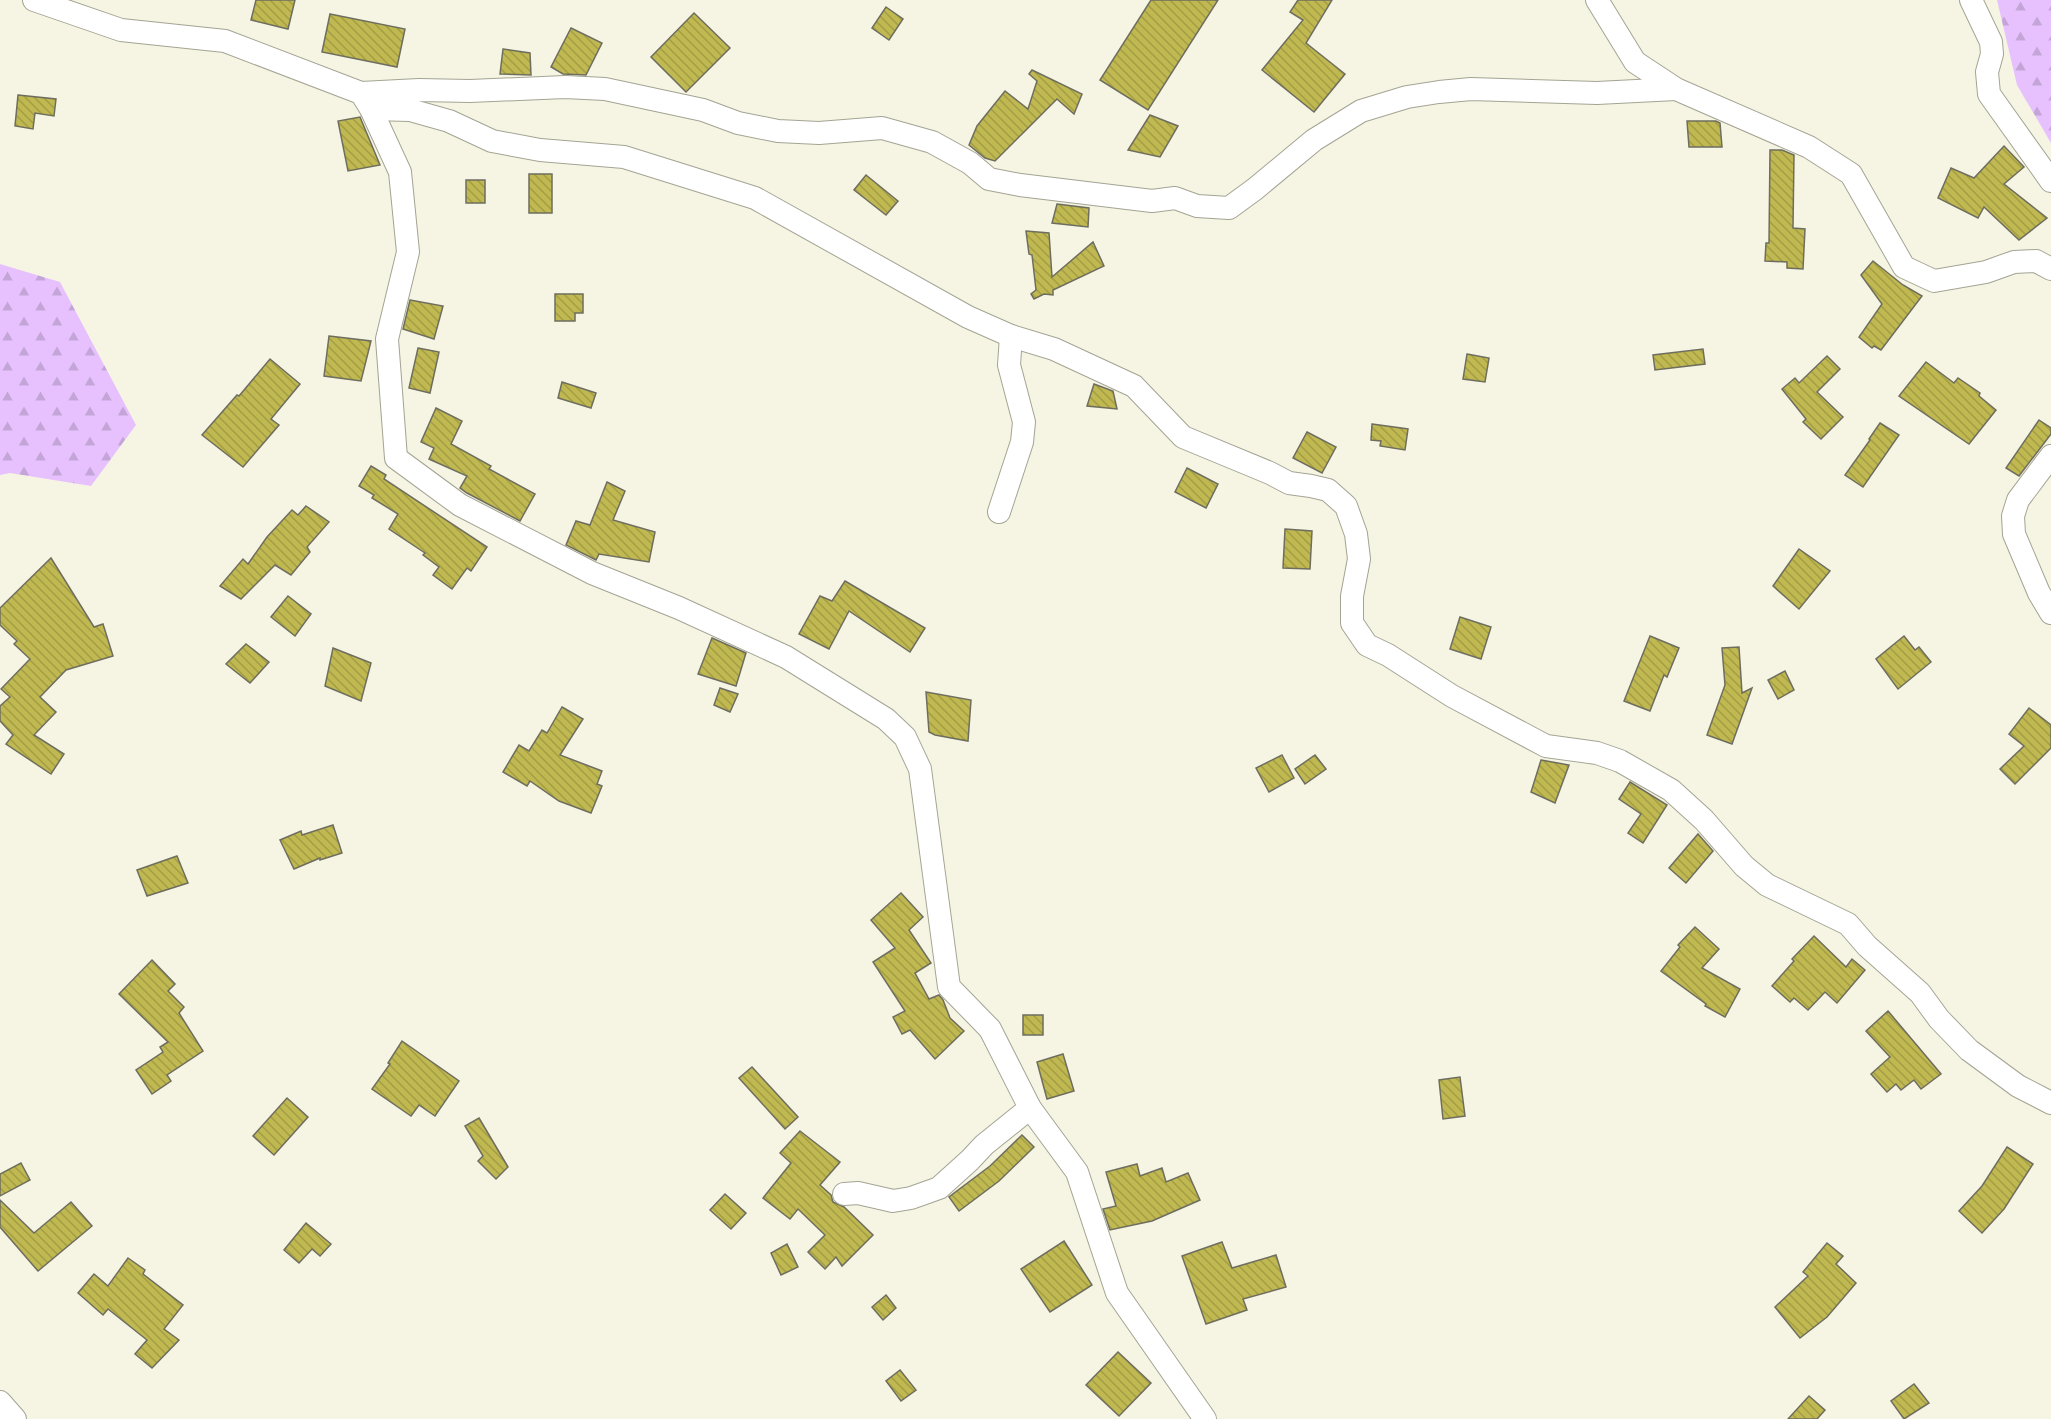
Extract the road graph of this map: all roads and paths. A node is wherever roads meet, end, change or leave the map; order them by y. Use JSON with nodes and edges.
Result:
{"nodes":[{"id":1,"x":34,"y":0,"type":"edge"},
{"id":2,"x":1597,"y":0,"type":"edge"},
{"id":3,"x":1971,"y":0,"type":"edge"},
{"id":4,"x":1676,"y":89,"type":"junction"},
{"id":5,"x":366,"y":101,"type":"junction"},
{"id":6,"x":2051,"y":181,"type":"edge"},
{"id":7,"x":2051,"y":269,"type":"edge"},
{"id":8,"x":1011,"y":336,"type":"junction"},
{"id":9,"x":2051,"y":456,"type":"edge"},
{"id":10,"x":999,"y":512,"type":"dead end"},
{"id":11,"x":2051,"y":613,"type":"edge"},
{"id":12,"x":2051,"y":1103,"type":"edge"},
{"id":13,"x":1030,"y":1108,"type":"junction"},
{"id":14,"x":844,"y":1194,"type":"dead end"},
{"id":15,"x":0,"y":1402,"type":"edge"},
{"id":16,"x":15,"y":1419,"type":"edge"},
{"id":17,"x":1204,"y":1419,"type":"edge"}],
"edges":[{"from":1,"to":5,"type":"street"},
{"from":2,"to":4,"type":"street"},
{"from":3,"to":6,"type":"street"},
{"from":4,"to":5,"type":"street"},
{"from":4,"to":7,"type":"street"},
{"from":5,"to":8,"type":"street"},
{"from":5,"to":13,"type":"street"},
{"from":8,"to":10,"type":"street"},
{"from":8,"to":12,"type":"street"},
{"from":9,"to":11,"type":"street"},
{"from":13,"to":14,"type":"street"},
{"from":13,"to":17,"type":"street"},
{"from":15,"to":16,"type":"street"}]}
